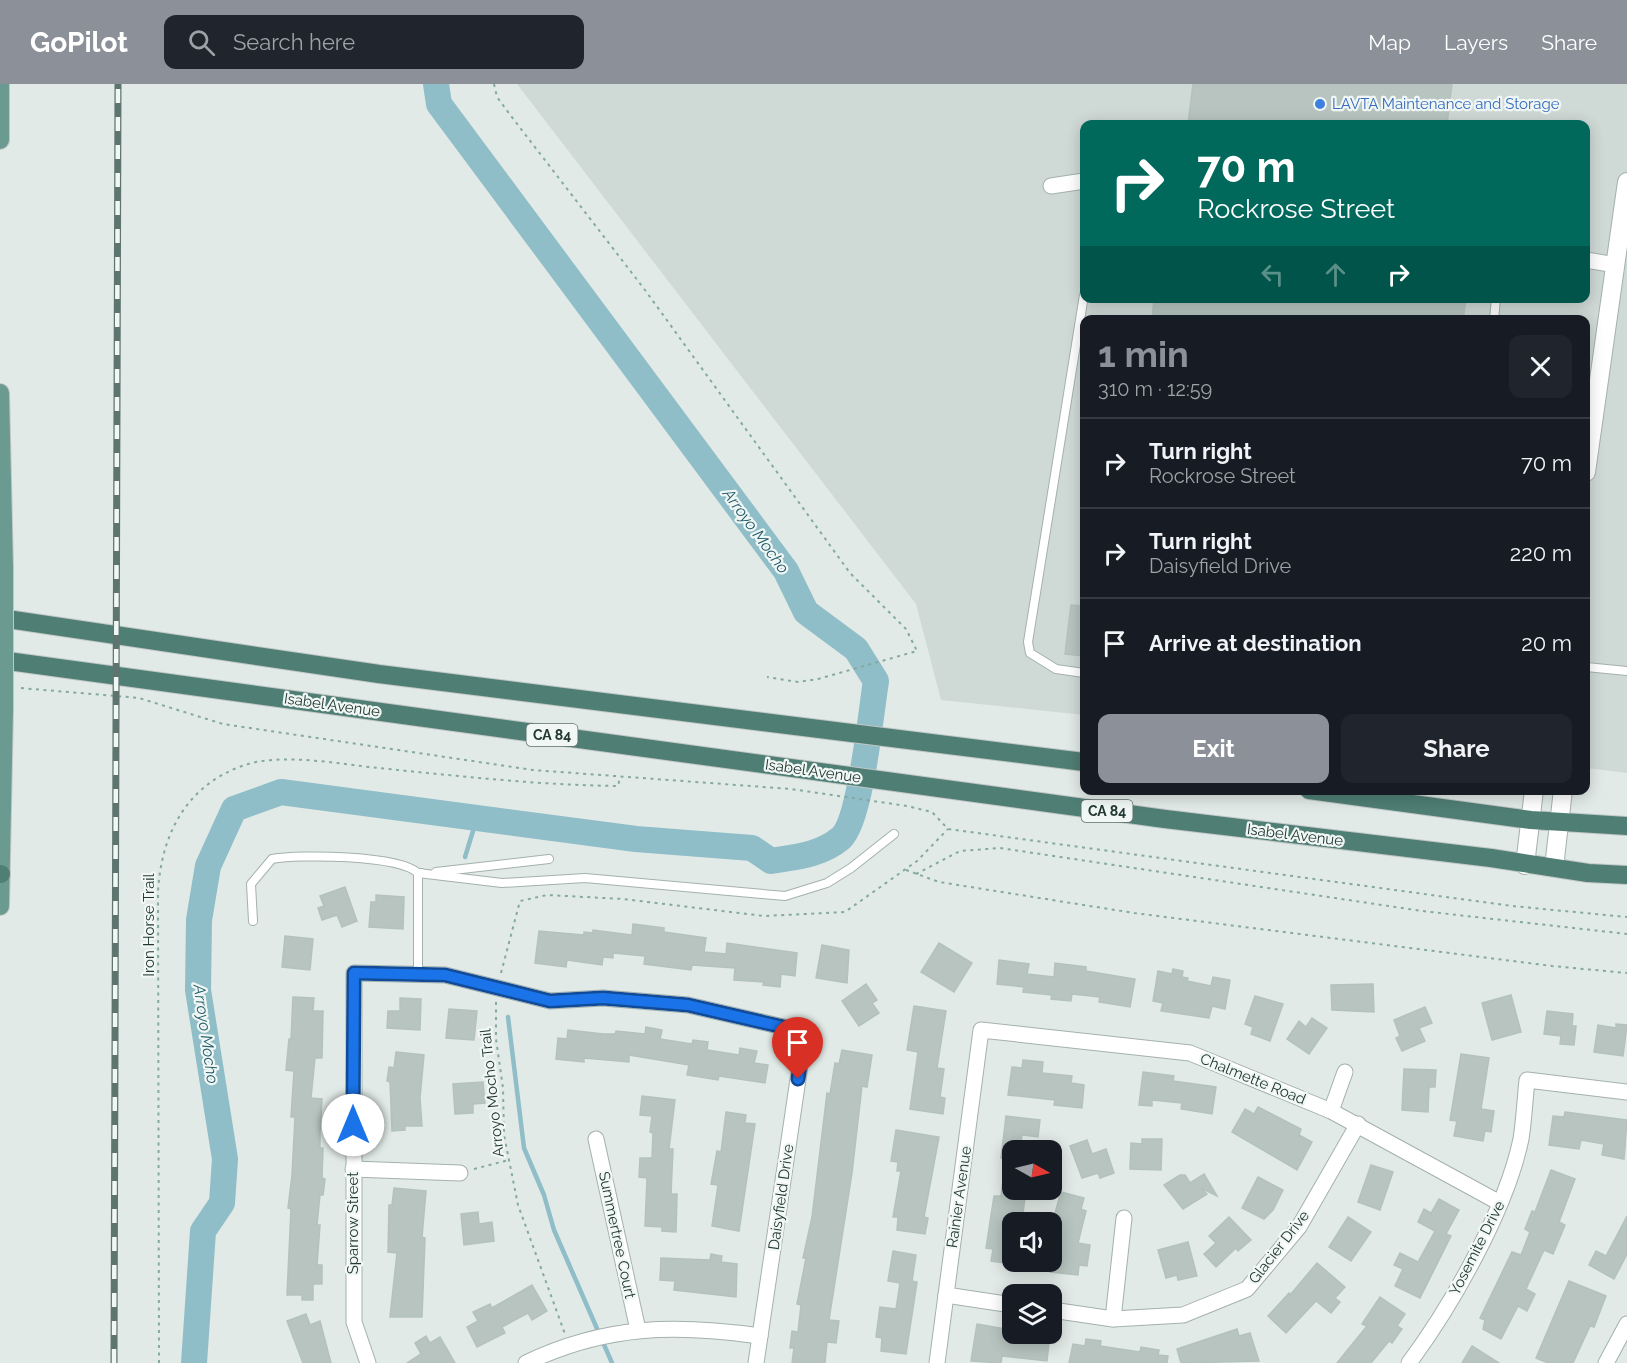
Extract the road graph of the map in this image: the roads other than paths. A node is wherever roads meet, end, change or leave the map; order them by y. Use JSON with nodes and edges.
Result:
{"nodes":[{"id":1,"x":0,"y":84,"type":"edge"},
{"id":2,"x":0,"y":140,"type":"edge"},
{"id":3,"x":1080,"y":182,"type":"edge"},
{"id":4,"x":1627,"y":182,"type":"edge"},
{"id":5,"x":1051,"y":186,"type":"dead end"},
{"id":6,"x":1590,"y":261,"type":"edge"},
{"id":7,"x":1622,"y":266,"type":"edge"},
{"id":8,"x":1080,"y":321,"type":"edge"},
{"id":9,"x":0,"y":393,"type":"edge"},
{"id":10,"x":1590,"y":449,"type":"edge"},
{"id":11,"x":0,"y":618,"type":"edge"},
{"id":12,"x":0,"y":660,"type":"edge"},
{"id":13,"x":1590,"y":667,"type":"edge"},
{"id":14,"x":1080,"y":672,"type":"edge"},
{"id":15,"x":1627,"y":672,"type":"edge"},
{"id":16,"x":1080,"y":762,"type":"edge"},
{"id":17,"x":1346,"y":795,"type":"edge"},
{"id":18,"x":1534,"y":795,"type":"edge"},
{"id":19,"x":1562,"y":795,"type":"edge"},
{"id":20,"x":1531,"y":820,"type":"junction"},
{"id":21,"x":1560,"y":820,"type":"junction"},
{"id":22,"x":1627,"y":826,"type":"edge"},
{"id":23,"x":894,"y":834,"type":"dead end"},
{"id":24,"x":549,"y":860,"type":"dead end"},
{"id":25,"x":1525,"y":865,"type":"junction"},
{"id":26,"x":1554,"y":867,"type":"junction"},
{"id":27,"x":418,"y":873,"type":"junction"},
{"id":28,"x":0,"y":874,"type":"edge"},
{"id":29,"x":1627,"y":875,"type":"edge"},
{"id":30,"x":0,"y":906,"type":"edge"},
{"id":31,"x":253,"y":921,"type":"dead end"},
{"id":32,"x":418,"y":974,"type":"junction"},
{"id":33,"x":981,"y":1030,"type":"joint"},
{"id":34,"x":1345,"y":1072,"type":"dead end"},
{"id":35,"x":1627,"y":1092,"type":"edge"},
{"id":36,"x":1331,"y":1111,"type":"junction"},
{"id":37,"x":1358,"y":1124,"type":"junction"},
{"id":38,"x":596,"y":1139,"type":"dead end"},
{"id":39,"x":353,"y":1169,"type":"junction"},
{"id":40,"x":460,"y":1173,"type":"road end"},
{"id":41,"x":1500,"y":1203,"type":"junction"},
{"id":42,"x":1124,"y":1218,"type":"dead end"},
{"id":43,"x":946,"y":1295,"type":"junction"},
{"id":44,"x":1002,"y":1303,"type":"edge"},
{"id":45,"x":1062,"y":1311,"type":"edge"},
{"id":46,"x":1113,"y":1319,"type":"junction"},
{"id":47,"x":1627,"y":1324,"type":"edge"},
{"id":48,"x":638,"y":1330,"type":"junction"},
{"id":49,"x":760,"y":1336,"type":"junction"},
{"id":50,"x":368,"y":1363,"type":"edge"},
{"id":51,"x":526,"y":1363,"type":"edge"},
{"id":52,"x":756,"y":1363,"type":"edge"},
{"id":53,"x":937,"y":1363,"type":"edge"},
{"id":54,"x":1409,"y":1363,"type":"edge"},
{"id":55,"x":1606,"y":1363,"type":"edge"}],
"edges":[{"from":1,"to":2,"type":"main road"},
{"from":3,"to":5,"type":"street"},
{"from":4,"to":7,"type":"street"},
{"from":6,"to":7,"type":"street"},
{"from":7,"to":10,"type":"street"},
{"from":8,"to":14,"type":"lane"},
{"from":9,"to":28,"type":"main road","bridge":true},
{"from":11,"to":16,"type":"highway"},
{"from":12,"to":25,"type":"highway","name":"Isabel Avenue","number":"CA 84"},
{"from":13,"to":15,"type":"lane"},
{"from":17,"to":20,"type":"highway"},
{"from":18,"to":20,"type":"street"},
{"from":19,"to":21,"type":"street"},
{"from":20,"to":21,"type":"highway"},
{"from":20,"to":25,"type":"street"},
{"from":21,"to":22,"type":"highway"},
{"from":21,"to":26,"type":"street"},
{"from":23,"to":27,"type":"lane"},
{"from":24,"to":27,"type":"lane"},
{"from":25,"to":26,"type":"highway","name":"Isabel Avenue","number":"CA 84"},
{"from":26,"to":29,"type":"highway","name":"Isabel Avenue","number":"CA 84"},
{"from":27,"to":31,"type":"lane"},
{"from":27,"to":32,"type":"lane"},
{"from":28,"to":30,"type":"main road"},
{"from":32,"to":39,"type":"street","name":"Sparrow Street"},
{"from":32,"to":49,"type":"street","name":"Daisyfield Drive"},
{"from":33,"to":36,"type":"street","name":"Chalmette Road"},
{"from":33,"to":43,"type":"street","name":"Rainier Avenue"},
{"from":34,"to":36,"type":"street"},
{"from":35,"to":41,"type":"street","name":"Yosemite Drive"},
{"from":36,"to":37,"type":"street","name":"Chalmette Road"},
{"from":37,"to":41,"type":"street","name":"Chalmette Road"},
{"from":37,"to":46,"type":"street","name":"Glacier Drive"},
{"from":38,"to":48,"type":"street","name":"Summertree Court"},
{"from":39,"to":40,"type":"street"},
{"from":39,"to":50,"type":"street","name":"Sparrow Street"},
{"from":41,"to":54,"type":"street","name":"Yosemite Drive"},
{"from":42,"to":46,"type":"street"},
{"from":43,"to":44,"type":"street"},
{"from":43,"to":53,"type":"street","name":"Rainier Avenue"},
{"from":45,"to":46,"type":"street","name":"Glacier Drive"},
{"from":47,"to":55,"type":"street"},
{"from":48,"to":49,"type":"street"},
{"from":48,"to":51,"type":"street"},
{"from":49,"to":52,"type":"street","name":"Daisyfield Drive"}]}
